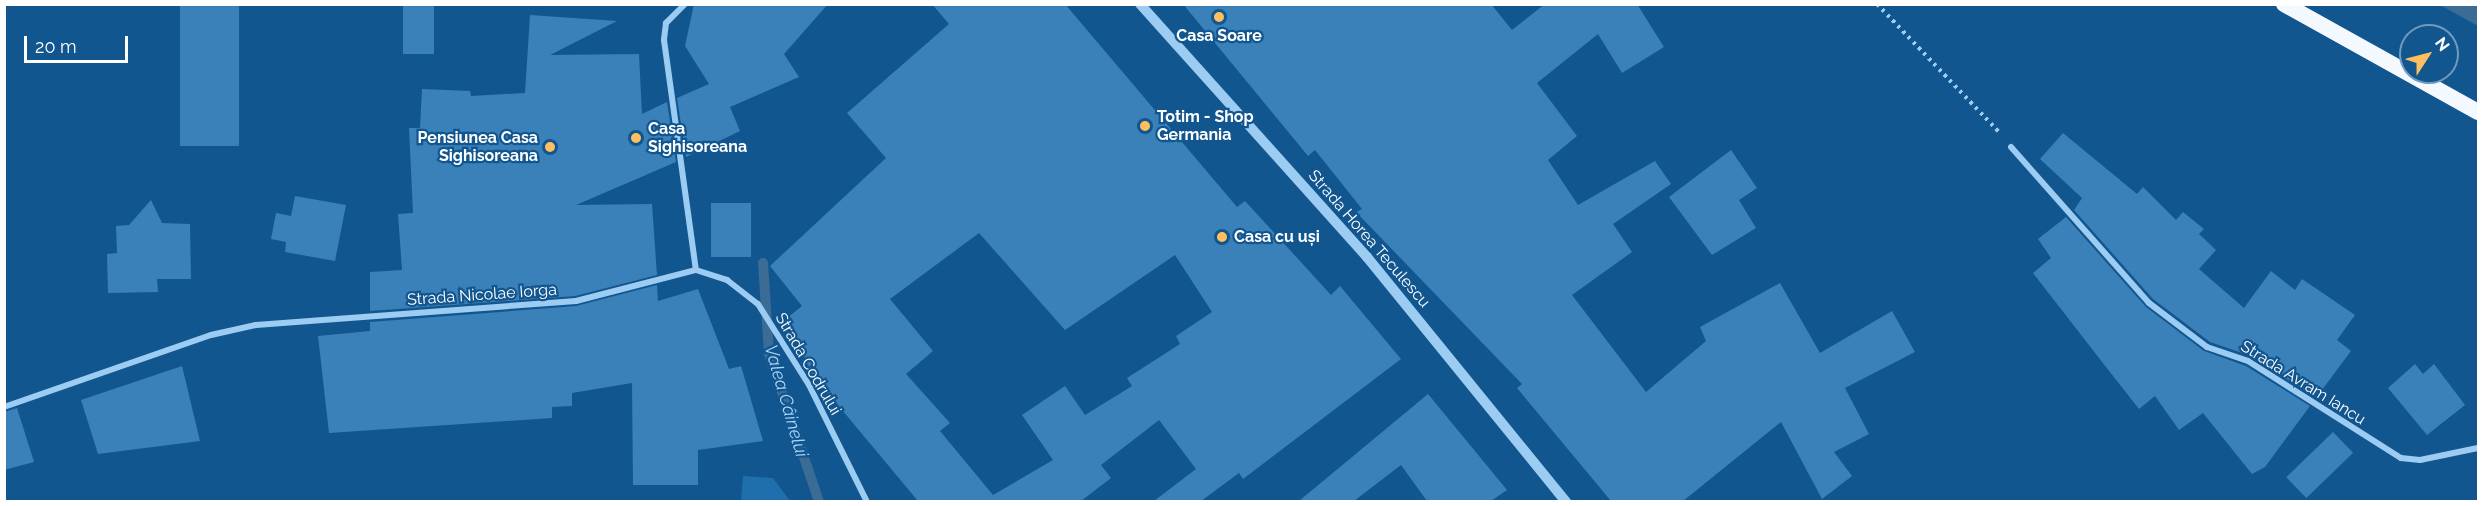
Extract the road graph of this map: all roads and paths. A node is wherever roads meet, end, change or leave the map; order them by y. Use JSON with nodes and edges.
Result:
{"nodes":[{"id":1,"x":685,"y":4,"type":"edge"},
{"id":2,"x":1140,"y":4,"type":"edge"},
{"id":3,"x":1877,"y":4,"type":"edge"},
{"id":4,"x":2284,"y":4,"type":"edge"},
{"id":5,"x":2478,"y":112,"type":"edge"},
{"id":6,"x":2011,"y":147,"type":"joint"},
{"id":7,"x":696,"y":270,"type":"junction"},
{"id":8,"x":4,"y":407,"type":"edge"},
{"id":9,"x":2478,"y":448,"type":"edge"},
{"id":10,"x":867,"y":501,"type":"edge"},
{"id":11,"x":1566,"y":501,"type":"edge"}],
"edges":[{"from":1,"to":7,"type":"street"},
{"from":2,"to":11,"type":"street","name":"Strada Horea Teculescu"},
{"from":3,"to":6,"type":"path"},
{"from":4,"to":5,"type":"highway"},
{"from":6,"to":9,"type":"street","name":"Strada Avram Iancu"},
{"from":7,"to":8,"type":"street","name":"Strada Nicolae Iorga"},
{"from":7,"to":10,"type":"street","name":"Strada Codrului"}]}
